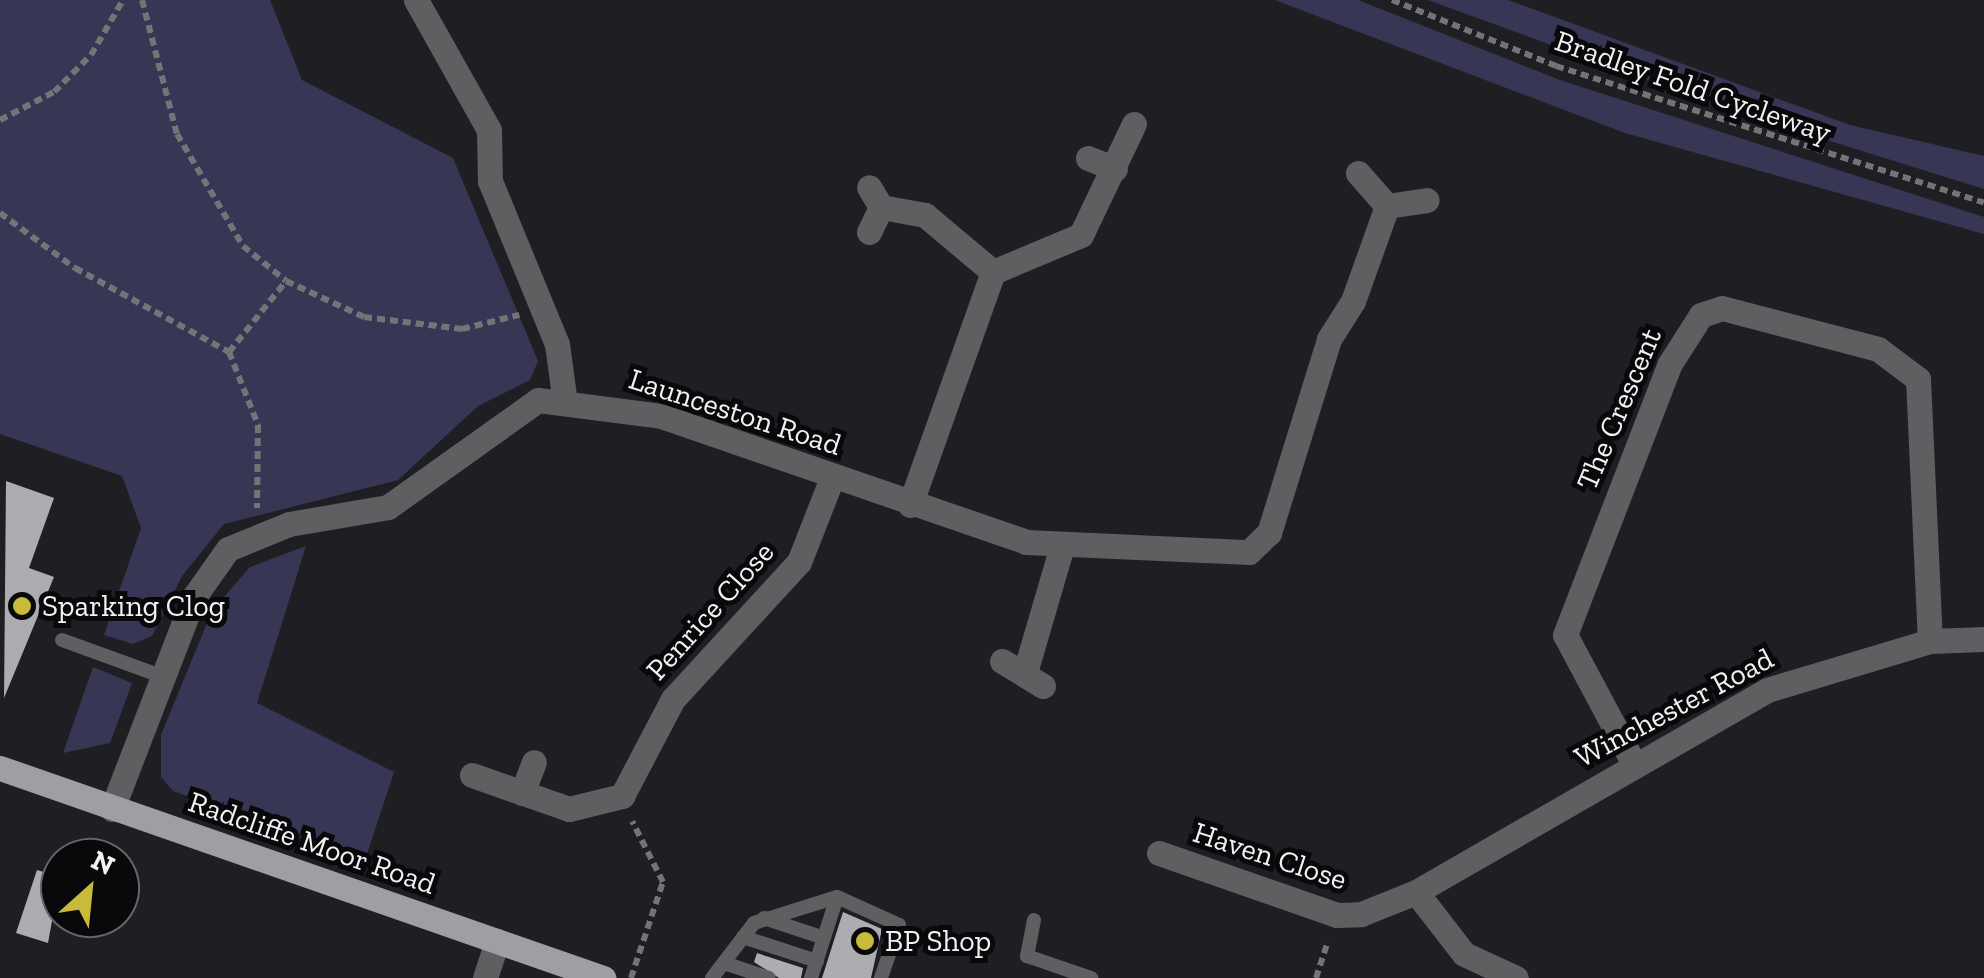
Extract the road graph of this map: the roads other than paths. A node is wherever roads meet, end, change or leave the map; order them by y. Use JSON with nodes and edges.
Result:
{"nodes":[{"id":1,"x":416,"y":0,"type":"edge"},
{"id":2,"x":1134,"y":124,"type":"dead end"},
{"id":3,"x":1088,"y":158,"type":"dead end"},
{"id":4,"x":1115,"y":169,"type":"junction"},
{"id":5,"x":1358,"y":173,"type":"dead end"},
{"id":6,"x":1428,"y":200,"type":"dead end"},
{"id":7,"x":1387,"y":206,"type":"junction"},
{"id":8,"x":869,"y":232,"type":"dead end"},
{"id":9,"x":993,"y":272,"type":"junction"},
{"id":10,"x":564,"y":396,"type":"junction"},
{"id":11,"x":832,"y":478,"type":"junction"},
{"id":12,"x":910,"y":504,"type":"junction"},
{"id":13,"x":1062,"y":546,"type":"junction"},
{"id":14,"x":62,"y":640,"type":"dead end"},
{"id":15,"x":1984,"y":640,"type":"edge"},
{"id":16,"x":1930,"y":641,"type":"junction"},
{"id":17,"x":1024,"y":672,"type":"dead end"},
{"id":18,"x":160,"y":676,"type":"junction"},
{"id":19,"x":534,"y":762,"type":"dead end"},
{"id":20,"x":1634,"y":764,"type":"junction"},
{"id":21,"x":0,"y":768,"type":"edge"},
{"id":22,"x":472,"y":775,"type":"dead end"},
{"id":23,"x":522,"y":793,"type":"junction"},
{"id":24,"x":112,"y":808,"type":"junction"},
{"id":25,"x":1159,"y":853,"type":"dead end"},
{"id":26,"x":1416,"y":892,"type":"junction"},
{"id":27,"x":837,"y":897,"type":"junction"},
{"id":28,"x":764,"y":918,"type":"junction"},
{"id":29,"x":1034,"y":920,"type":"dead end"},
{"id":30,"x":744,"y":937,"type":"junction"},
{"id":31,"x":824,"y":938,"type":"junction"},
{"id":32,"x":496,"y":941,"type":"junction"},
{"id":33,"x":816,"y":961,"type":"junction"},
{"id":34,"x":724,"y":962,"type":"junction"},
{"id":35,"x":485,"y":978,"type":"edge"},
{"id":36,"x":603,"y":978,"type":"edge"},
{"id":37,"x":712,"y":978,"type":"edge"},
{"id":38,"x":769,"y":978,"type":"edge"},
{"id":39,"x":811,"y":978,"type":"edge"},
{"id":40,"x":881,"y":978,"type":"edge"},
{"id":41,"x":1091,"y":978,"type":"edge"},
{"id":42,"x":1516,"y":978,"type":"edge"}],
"edges":[{"from":1,"to":10,"type":"street"},
{"from":2,"to":4,"type":"street"},
{"from":3,"to":4,"type":"street"},
{"from":4,"to":9,"type":"street"},
{"from":5,"to":7,"type":"street"},
{"from":6,"to":7,"type":"street"},
{"from":7,"to":13,"type":"street","name":"Launceston Road"},
{"from":8,"to":9,"type":"street"},
{"from":9,"to":12,"type":"street"},
{"from":10,"to":11,"type":"street","name":"Launceston Road"},
{"from":10,"to":18,"type":"street","name":"Launceston Road"},
{"from":11,"to":12,"type":"street","name":"Launceston Road"},
{"from":11,"to":23,"type":"street","name":"Penrice Close"},
{"from":12,"to":13,"type":"street","name":"Launceston Road"},
{"from":13,"to":17,"type":"street"},
{"from":14,"to":18,"type":"lane"},
{"from":15,"to":16,"type":"street","name":"Winchester Road"},
{"from":16,"to":20,"type":"street","name":"Winchester Road"},
{"from":16,"to":20,"type":"street","name":"The Crescent"},
{"from":18,"to":24,"type":"street","name":"Launceston Road"},
{"from":19,"to":23,"type":"street"},
{"from":20,"to":26,"type":"street","name":"Winchester Road"},
{"from":21,"to":24,"type":"main road","name":"Radcliffe Moor Road"},
{"from":22,"to":23,"type":"street"},
{"from":24,"to":32,"type":"main road","name":"Radcliffe Moor Road"},
{"from":25,"to":26,"type":"street","name":"Haven Close"},
{"from":26,"to":42,"type":"street"},
{"from":27,"to":28,"type":"lane"},
{"from":27,"to":31,"type":"lane"},
{"from":27,"to":40,"type":"lane"},
{"from":28,"to":30,"type":"lane"},
{"from":28,"to":31,"type":"lane"},
{"from":29,"to":41,"type":"lane"},
{"from":30,"to":33,"type":"lane"},
{"from":30,"to":34,"type":"lane"},
{"from":31,"to":33,"type":"lane"},
{"from":32,"to":35,"type":"street"},
{"from":32,"to":36,"type":"main road","name":"Radcliffe Moor Road"},
{"from":33,"to":39,"type":"lane"},
{"from":34,"to":37,"type":"lane"},
{"from":34,"to":38,"type":"lane"}]}
